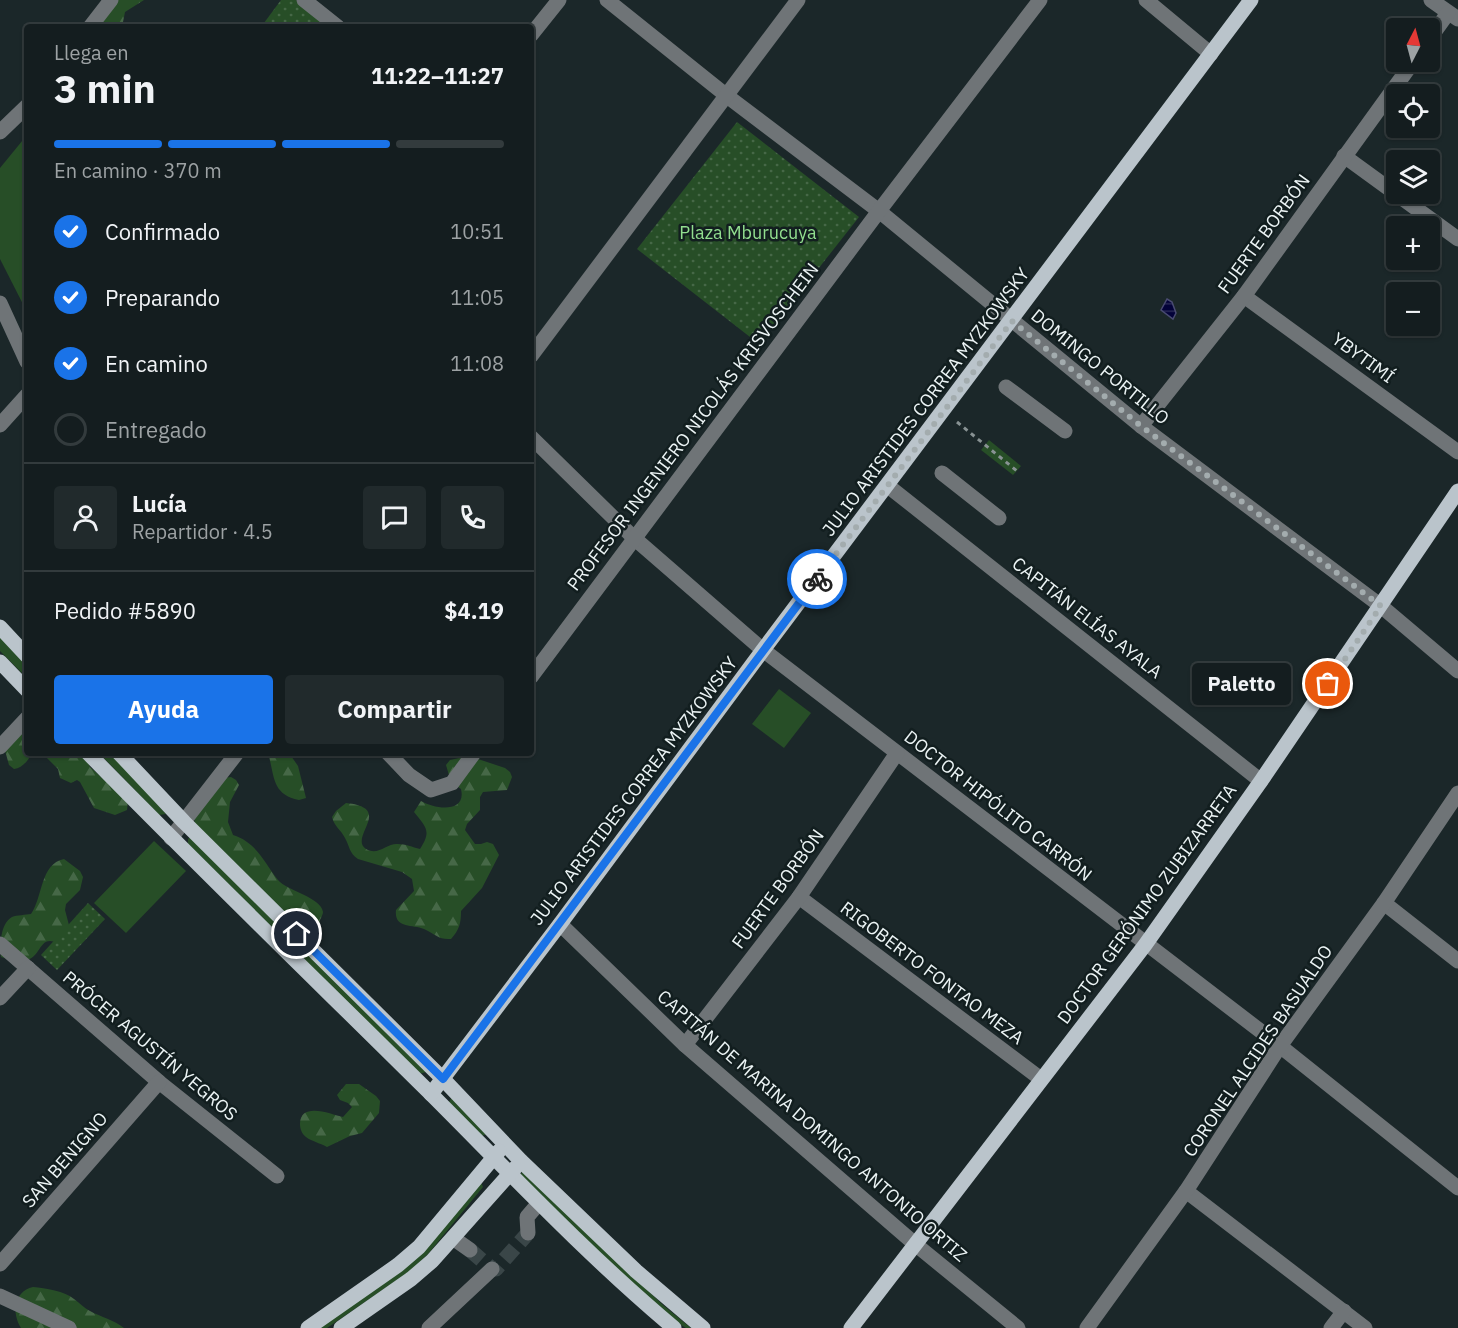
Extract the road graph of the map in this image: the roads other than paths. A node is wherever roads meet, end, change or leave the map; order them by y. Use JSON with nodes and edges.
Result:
{"nodes":[{"id":1,"x":111,"y":0,"type":"edge"},
{"id":2,"x":304,"y":0,"type":"edge"},
{"id":3,"x":559,"y":0,"type":"edge"},
{"id":4,"x":607,"y":0,"type":"edge"},
{"id":5,"x":798,"y":0,"type":"edge"},
{"id":6,"x":1040,"y":0,"type":"edge"},
{"id":7,"x":1146,"y":0,"type":"edge"},
{"id":8,"x":1251,"y":0,"type":"edge"},
{"id":9,"x":1431,"y":0,"type":"edge"},
{"id":10,"x":1453,"y":16,"type":"edge"},
{"id":11,"x":92,"y":24,"type":"edge"},
{"id":12,"x":334,"y":24,"type":"edge"},
{"id":13,"x":1440,"y":28,"type":"edge"},
{"id":14,"x":534,"y":31,"type":"edge"},
{"id":15,"x":1211,"y":54,"type":"junction"},
{"id":16,"x":1406,"y":72,"type":"edge"},
{"id":17,"x":727,"y":96,"type":"junction"},
{"id":18,"x":24,"y":109,"type":"edge"},
{"id":19,"x":0,"y":132,"type":"edge"},
{"id":20,"x":1344,"y":156,"type":"junction"},
{"id":21,"x":879,"y":211,"type":"junction"},
{"id":22,"x":1458,"y":239,"type":"edge"},
{"id":23,"x":1244,"y":296,"type":"junction"},
{"id":24,"x":0,"y":303,"type":"edge"},
{"id":25,"x":1012,"y":321,"type":"junction"},
{"id":26,"x":534,"y":352,"type":"edge"},
{"id":27,"x":24,"y":355,"type":"edge"},
{"id":28,"x":1006,"y":387,"type":"dead end"},
{"id":29,"x":24,"y":398,"type":"edge"},
{"id":30,"x":0,"y":425,"type":"edge"},
{"id":31,"x":1141,"y":426,"type":"junction"},
{"id":32,"x":1065,"y":431,"type":"dead end"},
{"id":33,"x":534,"y":440,"type":"edge"},
{"id":34,"x":1458,"y":452,"type":"edge"},
{"id":35,"x":942,"y":473,"type":"dead end"},
{"id":36,"x":888,"y":486,"type":"junction"},
{"id":37,"x":1458,"y":491,"type":"edge"},
{"id":38,"x":999,"y":518,"type":"dead end"},
{"id":39,"x":634,"y":538,"type":"junction"},
{"id":40,"x":1381,"y":606,"type":"junction"},
{"id":41,"x":0,"y":627,"type":"edge"},
{"id":42,"x":763,"y":650,"type":"junction"},
{"id":43,"x":24,"y":653,"type":"edge"},
{"id":44,"x":0,"y":662,"type":"edge"},
{"id":45,"x":1458,"y":671,"type":"edge"},
{"id":46,"x":534,"y":673,"type":"edge"},
{"id":47,"x":24,"y":687,"type":"edge"},
{"id":48,"x":24,"y":721,"type":"edge"},
{"id":49,"x":0,"y":747,"type":"edge"},
{"id":50,"x":897,"y":753,"type":"junction"},
{"id":51,"x":91,"y":756,"type":"edge"},
{"id":52,"x":122,"y":756,"type":"edge"},
{"id":53,"x":235,"y":756,"type":"edge"},
{"id":54,"x":391,"y":756,"type":"edge"},
{"id":55,"x":472,"y":756,"type":"edge"},
{"id":56,"x":1261,"y":781,"type":"junction"},
{"id":57,"x":1458,"y":794,"type":"edge"},
{"id":58,"x":184,"y":822,"type":"junction"},
{"id":59,"x":171,"y":838,"type":"junction"},
{"id":60,"x":799,"y":897,"type":"junction"},
{"id":61,"x":1384,"y":903,"type":"junction"},
{"id":62,"x":560,"y":924,"type":"junction"},
{"id":63,"x":0,"y":944,"type":"edge"},
{"id":64,"x":1146,"y":945,"type":"junction"},
{"id":65,"x":1458,"y":961,"type":"edge"},
{"id":66,"x":28,"y":968,"type":"junction"},
{"id":67,"x":0,"y":998,"type":"edge"},
{"id":68,"x":685,"y":1046,"type":"junction"},
{"id":69,"x":1280,"y":1046,"type":"junction"},
{"id":70,"x":1041,"y":1079,"type":"junction"},
{"id":71,"x":159,"y":1082,"type":"junction"},
{"id":72,"x":437,"y":1086,"type":"junction"},
{"id":73,"x":505,"y":1144,"type":"junction"},
{"id":74,"x":493,"y":1158,"type":"junction"},
{"id":75,"x":522,"y":1161,"type":"junction"},
{"id":76,"x":510,"y":1175,"type":"junction"},
{"id":77,"x":277,"y":1176,"type":"dead end"},
{"id":78,"x":1458,"y":1188,"type":"edge"},
{"id":79,"x":1186,"y":1191,"type":"junction"},
{"id":80,"x":539,"y":1203,"type":"junction"},
{"id":81,"x":528,"y":1233,"type":"tunnel mouth"},
{"id":82,"x":453,"y":1238,"type":"junction"},
{"id":83,"x":915,"y":1244,"type":"junction"},
{"id":84,"x":470,"y":1250,"type":"tunnel mouth"},
{"id":85,"x":0,"y":1264,"type":"edge"},
{"id":86,"x":492,"y":1269,"type":"dead end"},
{"id":87,"x":0,"y":1296,"type":"edge"},
{"id":88,"x":1344,"y":1311,"type":"junction"},
{"id":89,"x":69,"y":1328,"type":"edge"},
{"id":90,"x":308,"y":1328,"type":"edge"},
{"id":91,"x":341,"y":1328,"type":"edge"},
{"id":92,"x":429,"y":1328,"type":"edge"},
{"id":93,"x":674,"y":1328,"type":"edge"},
{"id":94,"x":703,"y":1328,"type":"edge"},
{"id":95,"x":851,"y":1328,"type":"edge"},
{"id":96,"x":1018,"y":1328,"type":"edge"},
{"id":97,"x":1087,"y":1328,"type":"edge"},
{"id":98,"x":1330,"y":1328,"type":"edge"},
{"id":99,"x":1365,"y":1328,"type":"edge"}],
"edges":[{"from":1,"to":11,"type":"street"},
{"from":2,"to":12,"type":"street"},
{"from":3,"to":14,"type":"street"},
{"from":4,"to":17,"type":"street","name":"DOMINGO PORTILLO"},
{"from":5,"to":17,"type":"street"},
{"from":6,"to":21,"type":"street","name":"PROFESOR INGENIERO NICOLÁS KRISVOSCHEIN"},
{"from":7,"to":15,"type":"street"},
{"from":8,"to":15,"type":"main road","name":"JULIO ARISTIDES CORREA MYZKOWSKY"},
{"from":9,"to":10,"type":"street"},
{"from":10,"to":13,"type":"street"},
{"from":15,"to":25,"type":"main road","name":"JULIO ARISTIDES CORREA MYZKOWSKY"},
{"from":16,"to":20,"type":"street","name":"FUERTE BORBÓN"},
{"from":17,"to":21,"type":"street","name":"DOMINGO PORTILLO"},
{"from":17,"to":26,"type":"street"},
{"from":18,"to":19,"type":"street"},
{"from":20,"to":22,"type":"street"},
{"from":20,"to":23,"type":"street","name":"FUERTE BORBÓN"},
{"from":21,"to":25,"type":"street","name":"DOMINGO PORTILLO"},
{"from":21,"to":39,"type":"street","name":"PROFESOR INGENIERO NICOLÁS KRISVOSCHEIN"},
{"from":23,"to":31,"type":"street","name":"FUERTE BORBÓN"},
{"from":23,"to":34,"type":"street","name":"YBYTIMÍ"},
{"from":24,"to":27,"type":"street"},
{"from":25,"to":31,"type":"street","name":"DOMINGO PORTILLO"},
{"from":25,"to":36,"type":"main road","name":"JULIO ARISTIDES CORREA MYZKOWSKY"},
{"from":28,"to":32,"type":"street"},
{"from":29,"to":30,"type":"street"},
{"from":31,"to":40,"type":"street","name":"DOMINGO PORTILLO"},
{"from":33,"to":39,"type":"street","name":"DOCTOR HIPÓLITO CARRÓN"},
{"from":35,"to":38,"type":"street"},
{"from":36,"to":42,"type":"main road","name":"JULIO ARISTIDES CORREA MYZKOWSKY"},
{"from":36,"to":56,"type":"street","name":"CAPITÁN ELÍAS AYALA"},
{"from":37,"to":40,"type":"main road","name":"DOCTOR GERÓNIMO ZUBIZARRETA"},
{"from":39,"to":42,"type":"street","name":"DOCTOR HIPÓLITO CARRÓN"},
{"from":39,"to":46,"type":"street","name":"PROFESOR INGENIERO NICOLÁS KRISVOSCHEIN"},
{"from":40,"to":45,"type":"street","name":"DOMINGO PORTILLO"},
{"from":40,"to":56,"type":"main road","name":"DOCTOR GERÓNIMO ZUBIZARRETA"},
{"from":41,"to":43,"type":"main road"},
{"from":42,"to":50,"type":"street","name":"DOCTOR HIPÓLITO CARRÓN"},
{"from":42,"to":62,"type":"main road","name":"JULIO ARISTIDES CORREA MYZKOWSKY"},
{"from":44,"to":47,"type":"main road"},
{"from":48,"to":49,"type":"street"},
{"from":50,"to":60,"type":"street","name":"FUERTE BORBÓN"},
{"from":50,"to":64,"type":"street","name":"DOCTOR HIPÓLITO CARRÓN"},
{"from":51,"to":59,"type":"main road"},
{"from":52,"to":58,"type":"main road"},
{"from":53,"to":58,"type":"street"},
{"from":54,"to":55,"type":"street"},
{"from":56,"to":64,"type":"main road","name":"DOCTOR GERÓNIMO ZUBIZARRETA"},
{"from":57,"to":61,"type":"street","name":"CORONEL ALCIDES BASUALDO"},
{"from":58,"to":59,"type":"street"},
{"from":58,"to":72,"type":"main road"},
{"from":59,"to":72,"type":"main road"},
{"from":60,"to":68,"type":"street","name":"FUERTE BORBÓN"},
{"from":60,"to":70,"type":"street","name":"RIGOBERTO FONTAO MEZA"},
{"from":61,"to":65,"type":"street"},
{"from":61,"to":69,"type":"street","name":"CORONEL ALCIDES BASUALDO"},
{"from":62,"to":68,"type":"street","name":"CAPITÁN DE MARINA DOMINGO ANTONIO ORTIZ"},
{"from":62,"to":72,"type":"main road","name":"JULIO ARISTIDES CORREA MYZKOWSKY"},
{"from":63,"to":66,"type":"street","name":"PRÓCER AGUSTÍN YEGROS"},
{"from":64,"to":69,"type":"street","name":"DOCTOR HIPÓLITO CARRÓN"},
{"from":64,"to":70,"type":"main road","name":"DOCTOR GERÓNIMO ZUBIZARRETA"},
{"from":66,"to":67,"type":"street"},
{"from":66,"to":71,"type":"street","name":"PRÓCER AGUSTÍN YEGROS"},
{"from":68,"to":83,"type":"street","name":"CAPITÁN DE MARINA DOMINGO ANTONIO ORTIZ"},
{"from":69,"to":78,"type":"street","name":"DOCTOR HIPÓLITO CARRÓN"},
{"from":69,"to":79,"type":"street","name":"CORONEL ALCIDES BASUALDO"},
{"from":70,"to":83,"type":"main road","name":"DOCTOR GERÓNIMO ZUBIZARRETA"},
{"from":71,"to":77,"type":"street","name":"PRÓCER AGUSTÍN YEGROS"},
{"from":71,"to":85,"type":"street","name":"SAN BENIGNO"},
{"from":72,"to":73,"type":"main road"},
{"from":72,"to":74,"type":"main road"},
{"from":73,"to":74,"type":"main road"},
{"from":73,"to":75,"type":"main road"},
{"from":74,"to":76,"type":"main road"},
{"from":74,"to":90,"type":"main road"},
{"from":75,"to":76,"type":"main road"},
{"from":75,"to":94,"type":"main road"},
{"from":76,"to":80,"type":"main road"},
{"from":76,"to":82,"type":"main road"},
{"from":79,"to":88,"type":"street"},
{"from":79,"to":97,"type":"street","name":"CORONEL ALCIDES BASUALDO"},
{"from":80,"to":81,"type":"street"},
{"from":80,"to":93,"type":"main road"},
{"from":82,"to":84,"type":"street"},
{"from":82,"to":91,"type":"main road"},
{"from":83,"to":95,"type":"main road","name":"DOCTOR GERÓNIMO ZUBIZARRETA"},
{"from":83,"to":96,"type":"street","name":"CAPITÁN DE MARINA DOMINGO ANTONIO ORTIZ"},
{"from":86,"to":92,"type":"street"},
{"from":87,"to":89,"type":"street"},
{"from":88,"to":98,"type":"street"},
{"from":88,"to":99,"type":"street"}]}
